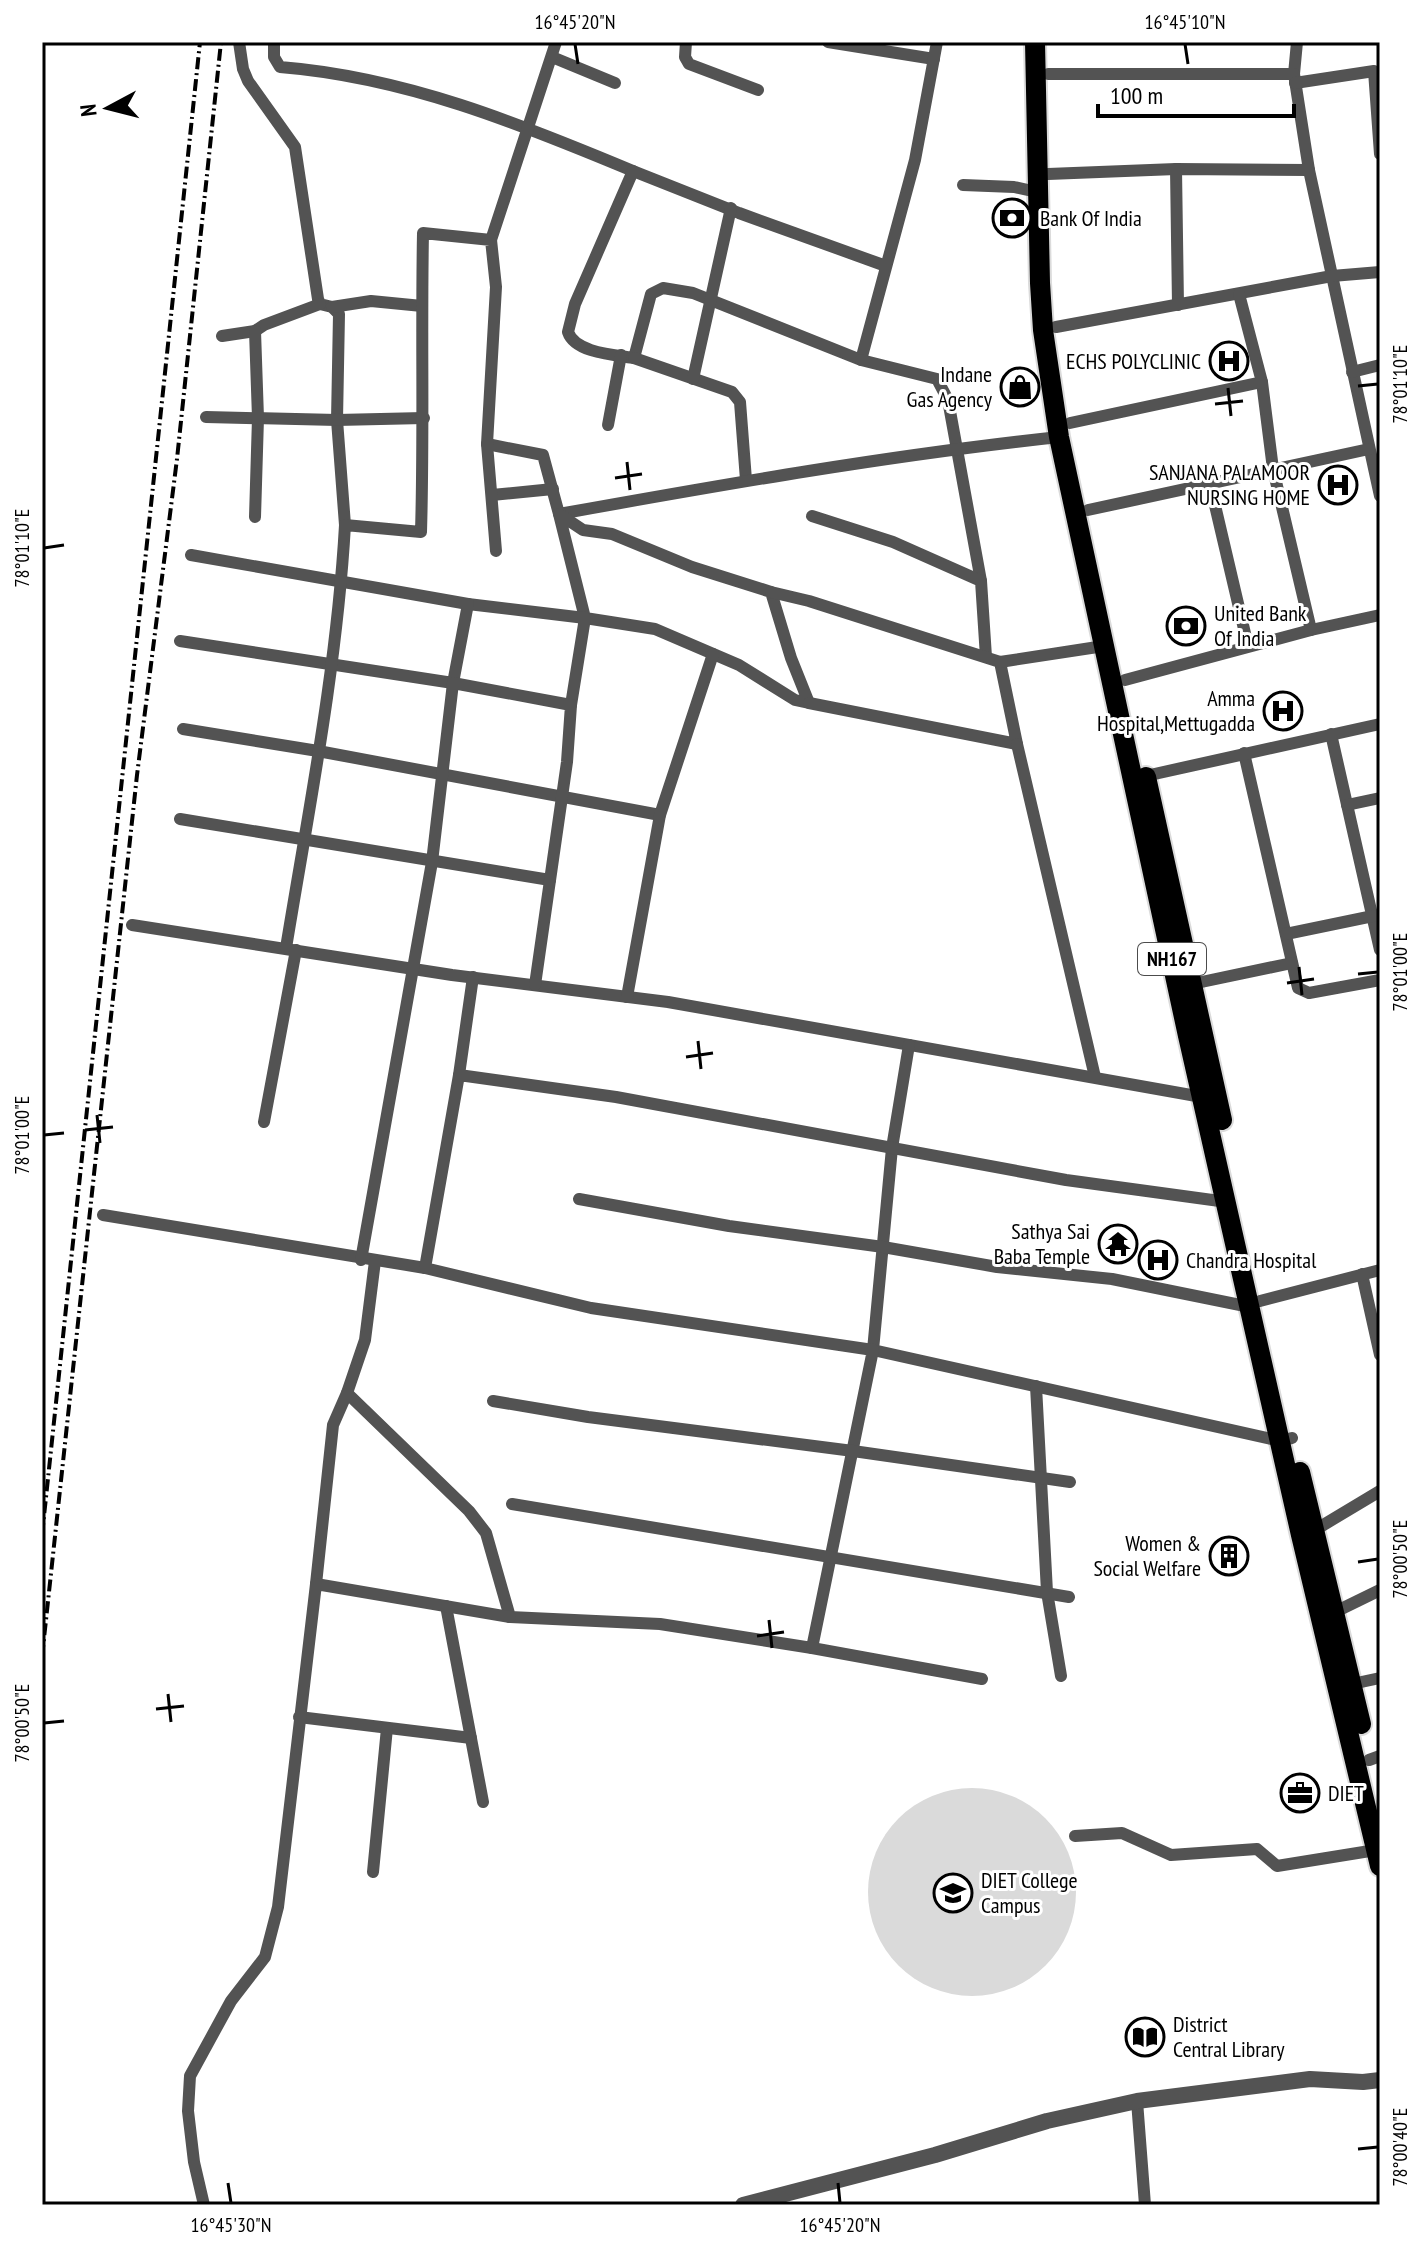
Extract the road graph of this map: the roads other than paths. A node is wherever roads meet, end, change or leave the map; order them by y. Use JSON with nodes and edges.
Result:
{"nodes":[{"id":1,"x":239,"y":42,"type":"edge"},
{"id":2,"x":274,"y":42,"type":"edge"},
{"id":3,"x":556,"y":42,"type":"edge"},
{"id":4,"x":686,"y":42,"type":"edge"},
{"id":5,"x":828,"y":42,"type":"edge"},
{"id":6,"x":937,"y":42,"type":"edge"},
{"id":7,"x":1035,"y":42,"type":"edge"},
{"id":8,"x":1048,"y":42,"type":"edge"},
{"id":9,"x":1297,"y":42,"type":"edge"},
{"id":10,"x":552,"y":57,"type":"junction"},
{"id":11,"x":934,"y":59,"type":"junction"},
{"id":12,"x":1048,"y":74,"type":"junction"},
{"id":13,"x":1295,"y":78,"type":"junction"},
{"id":14,"x":1377,"y":78,"type":"edge"},
{"id":15,"x":615,"y":83,"type":"dead end"},
{"id":16,"x":758,"y":90,"type":"dead end"},
{"id":17,"x":530,"y":127,"type":"junction"},
{"id":18,"x":1380,"y":154,"type":"edge"},
{"id":19,"x":1176,"y":169,"type":"junction"},
{"id":20,"x":1309,"y":170,"type":"junction"},
{"id":21,"x":633,"y":171,"type":"junction"},
{"id":22,"x":1048,"y":174,"type":"junction"},
{"id":23,"x":963,"y":185,"type":"dead end"},
{"id":24,"x":1037,"y":192,"type":"junction"},
{"id":25,"x":731,"y":208,"type":"junction"},
{"id":26,"x":491,"y":240,"type":"junction"},
{"id":27,"x":886,"y":266,"type":"junction"},
{"id":28,"x":1380,"y":272,"type":"edge"},
{"id":29,"x":1332,"y":276,"type":"junction"},
{"id":30,"x":1239,"y":294,"type":"junction"},
{"id":31,"x":711,"y":300,"type":"junction"},
{"id":32,"x":326,"y":305,"type":"junction"},
{"id":33,"x":1178,"y":305,"type":"junction"},
{"id":34,"x":422,"y":306,"type":"junction"},
{"id":35,"x":1056,"y":327,"type":"junction"},
{"id":36,"x":255,"y":331,"type":"junction"},
{"id":37,"x":222,"y":336,"type":"dead end"},
{"id":38,"x":621,"y":355,"type":"junction"},
{"id":39,"x":634,"y":358,"type":"junction"},
{"id":40,"x":861,"y":360,"type":"junction"},
{"id":41,"x":1380,"y":365,"type":"edge"},
{"id":42,"x":1352,"y":372,"type":"junction"},
{"id":43,"x":693,"y":379,"type":"junction"},
{"id":44,"x":1262,"y":382,"type":"junction"},
{"id":45,"x":206,"y":417,"type":"dead end"},
{"id":46,"x":258,"y":418,"type":"junction"},
{"id":47,"x":424,"y":418,"type":"junction"},
{"id":48,"x":337,"y":420,"type":"junction"},
{"id":49,"x":608,"y":425,"type":"dead end"},
{"id":50,"x":1065,"y":430,"type":"junction"},
{"id":51,"x":487,"y":444,"type":"junction"},
{"id":52,"x":957,"y":448,"type":"junction"},
{"id":53,"x":1369,"y":449,"type":"junction"},
{"id":54,"x":1273,"y":469,"type":"junction"},
{"id":55,"x":746,"y":480,"type":"junction"},
{"id":56,"x":1210,"y":484,"type":"junction"},
{"id":57,"x":553,"y":489,"type":"junction"},
{"id":58,"x":492,"y":495,"type":"junction"},
{"id":59,"x":1380,"y":496,"type":"edge"},
{"id":60,"x":1088,"y":510,"type":"junction"},
{"id":61,"x":559,"y":514,"type":"junction"},
{"id":62,"x":812,"y":516,"type":"dead end"},
{"id":63,"x":255,"y":517,"type":"dead end"},
{"id":64,"x":345,"y":525,"type":"junction"},
{"id":65,"x":496,"y":551,"type":"dead end"},
{"id":66,"x":191,"y":555,"type":"dead end"},
{"id":67,"x":342,"y":581,"type":"junction"},
{"id":68,"x":981,"y":581,"type":"junction"},
{"id":69,"x":771,"y":592,"type":"junction"},
{"id":70,"x":468,"y":604,"type":"junction"},
{"id":71,"x":1380,"y":615,"type":"edge"},
{"id":72,"x":585,"y":618,"type":"junction"},
{"id":73,"x":1311,"y":630,"type":"junction"},
{"id":74,"x":180,"y":641,"type":"dead end"},
{"id":75,"x":1104,"y":646,"type":"junction"},
{"id":76,"x":1248,"y":646,"type":"junction"},
{"id":77,"x":713,"y":654,"type":"junction"},
{"id":78,"x":986,"y":657,"type":"junction"},
{"id":79,"x":1000,"y":662,"type":"junction"},
{"id":80,"x":332,"y":663,"type":"junction"},
{"id":81,"x":1125,"y":680,"type":"junction"},
{"id":82,"x":453,"y":683,"type":"junction"},
{"id":83,"x":809,"y":703,"type":"junction"},
{"id":84,"x":571,"y":705,"type":"junction"},
{"id":85,"x":1380,"y":724,"type":"edge"},
{"id":86,"x":183,"y":729,"type":"dead end"},
{"id":87,"x":1331,"y":734,"type":"junction"},
{"id":88,"x":1017,"y":744,"type":"junction"},
{"id":89,"x":318,"y":751,"type":"junction"},
{"id":90,"x":1244,"y":753,"type":"junction"},
{"id":91,"x":442,"y":774,"type":"junction"},
{"id":92,"x":1140,"y":778,"type":"junction"},
{"id":93,"x":1380,"y":798,"type":"edge"},
{"id":94,"x":561,"y":799,"type":"junction"},
{"id":95,"x":1347,"y":805,"type":"junction"},
{"id":96,"x":660,"y":815,"type":"junction"},
{"id":97,"x":180,"y":819,"type":"dead end"},
{"id":98,"x":304,"y":840,"type":"junction"},
{"id":99,"x":432,"y":862,"type":"junction"},
{"id":100,"x":550,"y":880,"type":"junction"},
{"id":101,"x":1373,"y":890,"type":"edge"},
{"id":102,"x":1373,"y":916,"type":"junction"},
{"id":103,"x":132,"y":925,"type":"dead end"},
{"id":104,"x":1286,"y":934,"type":"junction"},
{"id":105,"x":291,"y":949,"type":"junction"},
{"id":106,"x":1380,"y":950,"type":"edge"},
{"id":107,"x":1292,"y":963,"type":"junction"},
{"id":108,"x":415,"y":967,"type":"junction"},
{"id":109,"x":473,"y":977,"type":"junction"},
{"id":110,"x":1380,"y":980,"type":"edge"},
{"id":111,"x":1192,"y":984,"type":"junction"},
{"id":112,"x":535,"y":985,"type":"junction"},
{"id":113,"x":627,"y":997,"type":"junction"},
{"id":114,"x":909,"y":1045,"type":"junction"},
{"id":115,"x":459,"y":1075,"type":"junction"},
{"id":116,"x":1095,"y":1077,"type":"junction"},
{"id":117,"x":1202,"y":1097,"type":"junction"},
{"id":118,"x":264,"y":1122,"type":"dead end"},
{"id":119,"x":892,"y":1148,"type":"junction"},
{"id":120,"x":579,"y":1199,"type":"dead end"},
{"id":121,"x":1227,"y":1202,"type":"junction"},
{"id":122,"x":103,"y":1215,"type":"dead end"},
{"id":123,"x":883,"y":1247,"type":"junction"},
{"id":124,"x":368,"y":1260,"type":"junction"},
{"id":125,"x":425,"y":1268,"type":"junction"},
{"id":126,"x":1380,"y":1270,"type":"edge"},
{"id":127,"x":1362,"y":1274,"type":"junction"},
{"id":128,"x":1255,"y":1304,"type":"junction"},
{"id":129,"x":873,"y":1350,"type":"junction"},
{"id":130,"x":1380,"y":1355,"type":"edge"},
{"id":131,"x":1036,"y":1386,"type":"junction"},
{"id":132,"x":347,"y":1393,"type":"junction"},
{"id":133,"x":493,"y":1401,"type":"dead end"},
{"id":134,"x":1286,"y":1439,"type":"junction"},
{"id":135,"x":853,"y":1451,"type":"junction"},
{"id":136,"x":1039,"y":1478,"type":"junction"},
{"id":137,"x":1070,"y":1482,"type":"dead end"},
{"id":138,"x":1380,"y":1491,"type":"edge"},
{"id":139,"x":512,"y":1504,"type":"dead end"},
{"id":140,"x":1315,"y":1530,"type":"junction"},
{"id":141,"x":831,"y":1557,"type":"junction"},
{"id":142,"x":316,"y":1584,"type":"junction"},
{"id":143,"x":1380,"y":1590,"type":"edge"},
{"id":144,"x":1047,"y":1592,"type":"junction"},
{"id":145,"x":1069,"y":1597,"type":"dead end"},
{"id":146,"x":446,"y":1606,"type":"junction"},
{"id":147,"x":1335,"y":1612,"type":"junction"},
{"id":148,"x":510,"y":1617,"type":"junction"},
{"id":149,"x":812,"y":1648,"type":"junction"},
{"id":150,"x":1061,"y":1676,"type":"dead end"},
{"id":151,"x":1380,"y":1678,"type":"edge"},
{"id":152,"x":982,"y":1679,"type":"dead end"},
{"id":153,"x":1352,"y":1684,"type":"junction"},
{"id":154,"x":299,"y":1717,"type":"junction"},
{"id":155,"x":387,"y":1728,"type":"junction"},
{"id":156,"x":471,"y":1738,"type":"junction"},
{"id":157,"x":1374,"y":1758,"type":"edge"},
{"id":158,"x":483,"y":1802,"type":"dead end"},
{"id":159,"x":1380,"y":1808,"type":"edge"},
{"id":160,"x":1075,"y":1836,"type":"dead end"},
{"id":161,"x":1378,"y":1858,"type":"edge"},
{"id":162,"x":373,"y":1872,"type":"dead end"},
{"id":163,"x":1380,"y":2080,"type":"edge"},
{"id":164,"x":1137,"y":2101,"type":"junction"},
{"id":165,"x":204,"y":2205,"type":"edge"},
{"id":166,"x":743,"y":2205,"type":"edge"},
{"id":167,"x":1145,"y":2205,"type":"edge"}],
"edges":[{"from":1,"to":32,"type":"street"},
{"from":2,"to":17,"type":"street"},
{"from":3,"to":10,"type":"street"},
{"from":4,"to":16,"type":"street"},
{"from":5,"to":11,"type":"street"},
{"from":6,"to":11,"type":"street"},
{"from":7,"to":24,"type":"highway","number":"NH167"},
{"from":8,"to":12,"type":"highway","number":"NH167"},
{"from":9,"to":13,"type":"street"},
{"from":10,"to":15,"type":"street"},
{"from":10,"to":17,"type":"street"},
{"from":11,"to":27,"type":"street"},
{"from":12,"to":13,"type":"street"},
{"from":12,"to":22,"type":"highway","number":"NH167"},
{"from":13,"to":14,"type":"street"},
{"from":13,"to":20,"type":"street"},
{"from":14,"to":18,"type":"street"},
{"from":17,"to":21,"type":"street"},
{"from":17,"to":26,"type":"street"},
{"from":19,"to":20,"type":"street"},
{"from":19,"to":22,"type":"street"},
{"from":19,"to":33,"type":"street"},
{"from":20,"to":29,"type":"street"},
{"from":21,"to":25,"type":"street"},
{"from":21,"to":38,"type":"street"},
{"from":22,"to":35,"type":"highway","number":"NH167"},
{"from":23,"to":24,"type":"street"},
{"from":24,"to":50,"type":"highway","number":"NH167"},
{"from":25,"to":27,"type":"street"},
{"from":25,"to":31,"type":"street"},
{"from":26,"to":34,"type":"street"},
{"from":26,"to":51,"type":"street"},
{"from":27,"to":40,"type":"street"},
{"from":28,"to":29,"type":"street"},
{"from":29,"to":30,"type":"street"},
{"from":29,"to":42,"type":"street"},
{"from":30,"to":33,"type":"street"},
{"from":30,"to":44,"type":"street"},
{"from":31,"to":39,"type":"street"},
{"from":31,"to":40,"type":"street"},
{"from":31,"to":43,"type":"street"},
{"from":32,"to":34,"type":"street"},
{"from":32,"to":36,"type":"street"},
{"from":32,"to":48,"type":"street"},
{"from":33,"to":35,"type":"street"},
{"from":34,"to":47,"type":"street"},
{"from":35,"to":50,"type":"highway","number":"NH167"},
{"from":36,"to":37,"type":"street"},
{"from":36,"to":46,"type":"street"},
{"from":38,"to":39,"type":"street"},
{"from":38,"to":49,"type":"street"},
{"from":39,"to":43,"type":"street"},
{"from":40,"to":52,"type":"street"},
{"from":41,"to":42,"type":"street"},
{"from":42,"to":53,"type":"street"},
{"from":43,"to":55,"type":"street"},
{"from":44,"to":50,"type":"street"},
{"from":44,"to":54,"type":"street"},
{"from":45,"to":46,"type":"street"},
{"from":46,"to":48,"type":"street"},
{"from":46,"to":63,"type":"street"},
{"from":47,"to":48,"type":"street"},
{"from":47,"to":64,"type":"street"},
{"from":48,"to":64,"type":"street"},
{"from":50,"to":52,"type":"street"},
{"from":50,"to":60,"type":"highway","number":"NH167"},
{"from":50,"to":75,"type":"highway","number":"NH167"},
{"from":51,"to":57,"type":"street"},
{"from":51,"to":58,"type":"street"},
{"from":52,"to":55,"type":"street"},
{"from":52,"to":68,"type":"street"},
{"from":53,"to":54,"type":"street"},
{"from":53,"to":59,"type":"street"},
{"from":54,"to":56,"type":"street"},
{"from":54,"to":73,"type":"street"},
{"from":55,"to":61,"type":"street"},
{"from":56,"to":60,"type":"street"},
{"from":56,"to":76,"type":"street"},
{"from":57,"to":58,"type":"street"},
{"from":57,"to":61,"type":"street"},
{"from":58,"to":65,"type":"street"},
{"from":60,"to":81,"type":"highway","number":"NH167"},
{"from":61,"to":69,"type":"street"},
{"from":61,"to":72,"type":"street"},
{"from":62,"to":68,"type":"street"},
{"from":64,"to":67,"type":"street"},
{"from":66,"to":67,"type":"street"},
{"from":67,"to":70,"type":"street"},
{"from":67,"to":80,"type":"street"},
{"from":68,"to":78,"type":"street"},
{"from":69,"to":78,"type":"street"},
{"from":69,"to":83,"type":"street"},
{"from":70,"to":72,"type":"street"},
{"from":70,"to":82,"type":"street"},
{"from":71,"to":73,"type":"street"},
{"from":72,"to":77,"type":"street"},
{"from":72,"to":84,"type":"street"},
{"from":73,"to":76,"type":"street"},
{"from":74,"to":80,"type":"street"},
{"from":75,"to":79,"type":"street"},
{"from":75,"to":92,"type":"highway","number":"NH167"},
{"from":76,"to":81,"type":"street"},
{"from":77,"to":83,"type":"street"},
{"from":77,"to":96,"type":"street"},
{"from":78,"to":79,"type":"street"},
{"from":79,"to":88,"type":"street"},
{"from":80,"to":82,"type":"street"},
{"from":80,"to":89,"type":"street"},
{"from":81,"to":92,"type":"highway","number":"NH167"},
{"from":82,"to":84,"type":"street"},
{"from":82,"to":91,"type":"street"},
{"from":83,"to":88,"type":"street"},
{"from":84,"to":94,"type":"street"},
{"from":85,"to":87,"type":"street"},
{"from":86,"to":89,"type":"street"},
{"from":87,"to":90,"type":"street"},
{"from":87,"to":95,"type":"street"},
{"from":88,"to":116,"type":"street"},
{"from":89,"to":91,"type":"street"},
{"from":89,"to":98,"type":"street"},
{"from":90,"to":92,"type":"street"},
{"from":90,"to":104,"type":"street"},
{"from":91,"to":94,"type":"street"},
{"from":91,"to":99,"type":"street"},
{"from":92,"to":111,"type":"highway","number":"NH167"},
{"from":92,"to":117,"type":"highway","number":"NH167"},
{"from":93,"to":95,"type":"street"},
{"from":94,"to":96,"type":"street"},
{"from":94,"to":100,"type":"street"},
{"from":95,"to":101,"type":"street"},
{"from":96,"to":113,"type":"street"},
{"from":97,"to":98,"type":"street"},
{"from":98,"to":99,"type":"street"},
{"from":98,"to":105,"type":"street"},
{"from":99,"to":100,"type":"street"},
{"from":99,"to":108,"type":"street"},
{"from":100,"to":112,"type":"street"},
{"from":101,"to":102,"type":"street"},
{"from":102,"to":104,"type":"street"},
{"from":102,"to":106,"type":"street"},
{"from":103,"to":105,"type":"street"},
{"from":104,"to":107,"type":"street"},
{"from":105,"to":108,"type":"street"},
{"from":105,"to":118,"type":"street"},
{"from":107,"to":110,"type":"street"},
{"from":107,"to":111,"type":"street"},
{"from":108,"to":109,"type":"street"},
{"from":108,"to":124,"type":"street"},
{"from":109,"to":112,"type":"street"},
{"from":109,"to":115,"type":"street"},
{"from":111,"to":128,"type":"highway","number":"NH167"},
{"from":112,"to":113,"type":"street"},
{"from":113,"to":114,"type":"street"},
{"from":114,"to":116,"type":"street"},
{"from":114,"to":119,"type":"street"},
{"from":115,"to":119,"type":"street"},
{"from":115,"to":125,"type":"street"},
{"from":116,"to":117,"type":"street"},
{"from":117,"to":121,"type":"highway","number":"NH167"},
{"from":119,"to":121,"type":"street"},
{"from":119,"to":123,"type":"street"},
{"from":120,"to":123,"type":"street"},
{"from":121,"to":128,"type":"highway","number":"NH167"},
{"from":122,"to":124,"type":"street"},
{"from":123,"to":128,"type":"street"},
{"from":123,"to":129,"type":"street"},
{"from":124,"to":125,"type":"street"},
{"from":124,"to":132,"type":"street"},
{"from":125,"to":129,"type":"street"},
{"from":126,"to":127,"type":"street"},
{"from":127,"to":128,"type":"street"},
{"from":127,"to":130,"type":"street"},
{"from":128,"to":134,"type":"highway","number":"NH167"},
{"from":129,"to":131,"type":"street"},
{"from":129,"to":135,"type":"street"},
{"from":131,"to":134,"type":"street"},
{"from":131,"to":136,"type":"street"},
{"from":132,"to":142,"type":"street"},
{"from":132,"to":148,"type":"street"},
{"from":133,"to":135,"type":"street"},
{"from":134,"to":140,"type":"highway","number":"NH167"},
{"from":134,"to":161,"type":"highway","number":"NH167"},
{"from":135,"to":136,"type":"street"},
{"from":135,"to":141,"type":"street"},
{"from":136,"to":137,"type":"street"},
{"from":136,"to":144,"type":"street"},
{"from":138,"to":140,"type":"street"},
{"from":139,"to":141,"type":"street"},
{"from":140,"to":147,"type":"highway","number":"NH167"},
{"from":141,"to":144,"type":"street"},
{"from":141,"to":149,"type":"street"},
{"from":142,"to":146,"type":"street"},
{"from":142,"to":154,"type":"street"},
{"from":143,"to":147,"type":"street"},
{"from":144,"to":145,"type":"street"},
{"from":144,"to":150,"type":"street"},
{"from":146,"to":148,"type":"street"},
{"from":146,"to":156,"type":"street"},
{"from":147,"to":153,"type":"highway","number":"NH167"},
{"from":148,"to":149,"type":"street"},
{"from":149,"to":152,"type":"street"},
{"from":151,"to":153,"type":"street"},
{"from":153,"to":157,"type":"highway","number":"NH167"},
{"from":154,"to":155,"type":"street"},
{"from":154,"to":165,"type":"street"},
{"from":155,"to":156,"type":"street"},
{"from":155,"to":162,"type":"street"},
{"from":156,"to":158,"type":"street"},
{"from":157,"to":159,"type":"highway","number":"NH167"},
{"from":160,"to":161,"type":"street"},
{"from":163,"to":164,"type":"street"},
{"from":164,"to":166,"type":"street"},
{"from":164,"to":167,"type":"street"}]}
